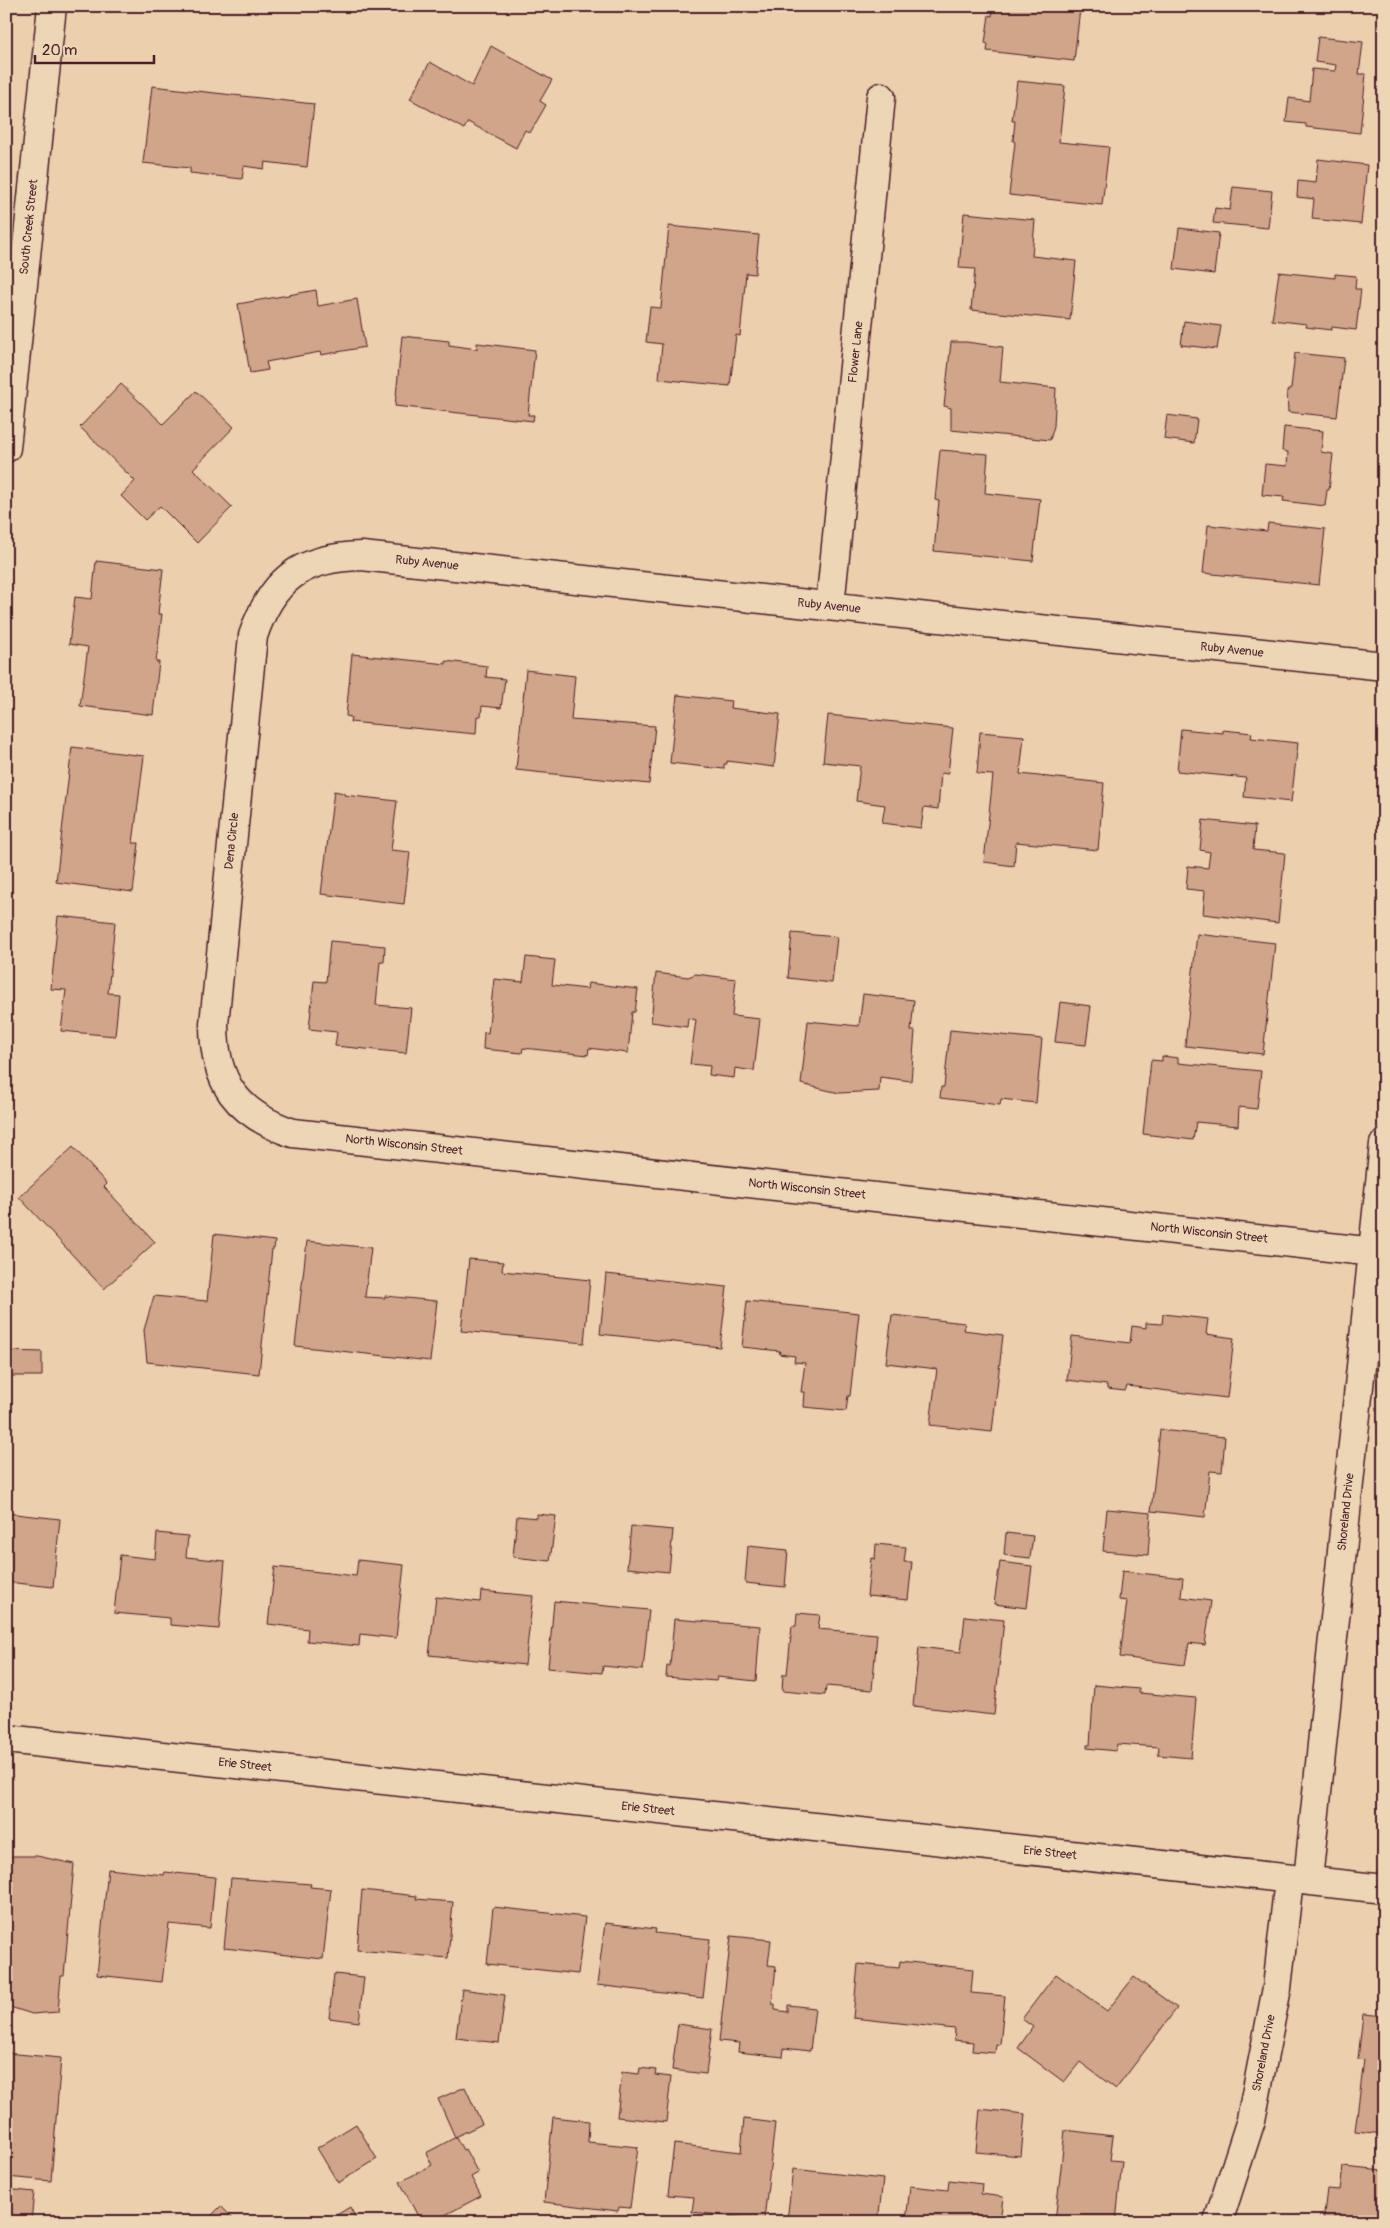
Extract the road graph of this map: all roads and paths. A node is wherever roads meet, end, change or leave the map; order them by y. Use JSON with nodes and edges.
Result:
{"nodes":[{"id":1,"x":52,"y":6,"type":"edge"},
{"id":2,"x":882,"y":97,"type":"dead end"},
{"id":3,"x":6,"y":448,"type":"edge"},
{"id":4,"x":282,"y":583,"type":"joint"},
{"id":5,"x":830,"y":606,"type":"junction"},
{"id":6,"x":1384,"y":666,"type":"edge"},
{"id":7,"x":239,"y":1101,"type":"joint"},
{"id":8,"x":1384,"y":1144,"type":"edge"},
{"id":9,"x":1378,"y":1252,"type":"edge"},
{"id":10,"x":6,"y":1739,"type":"edge"},
{"id":11,"x":1298,"y":1880,"type":"junction"},
{"id":12,"x":1384,"y":1889,"type":"edge"},
{"id":13,"x":1218,"y":2222,"type":"edge"}],
"edges":[{"from":1,"to":3,"type":"street","name":"South Creek Street"},
{"from":2,"to":5,"type":"street","name":"Flower Lane"},
{"from":4,"to":5,"type":"street","name":"Ruby Avenue"},
{"from":4,"to":7,"type":"street","name":"Dena Circle"},
{"from":5,"to":6,"type":"street","name":"Ruby Avenue"},
{"from":7,"to":9,"type":"street","name":"North Wisconsin Street"},
{"from":8,"to":9,"type":"street","name":"Shoreland Drive"},
{"from":9,"to":11,"type":"street","name":"Shoreland Drive"},
{"from":10,"to":11,"type":"street","name":"Erie Street"},
{"from":11,"to":12,"type":"street","name":"Erie Street"},
{"from":11,"to":13,"type":"street","name":"Shoreland Drive"}]}
